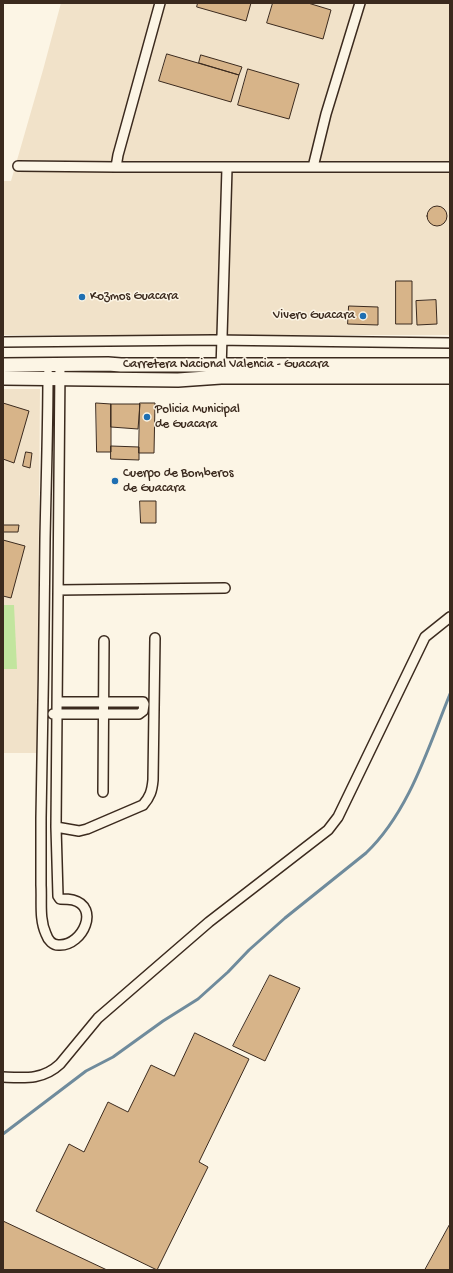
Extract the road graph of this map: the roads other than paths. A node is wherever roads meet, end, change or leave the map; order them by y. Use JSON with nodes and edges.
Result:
{"nodes":[{"id":1,"x":160,"y":3,"type":"edge"},
{"id":2,"x":360,"y":3,"type":"edge"},
{"id":3,"x":18,"y":166,"type":"dead end"},
{"id":4,"x":116,"y":167,"type":"junction"},
{"id":5,"x":313,"y":167,"type":"junction"},
{"id":6,"x":450,"y":167,"type":"edge"},
{"id":7,"x":227,"y":168,"type":"junction"},
{"id":8,"x":223,"y":340,"type":"junction"},
{"id":9,"x":3,"y":342,"type":"edge"},
{"id":10,"x":450,"y":343,"type":"edge"},
{"id":11,"x":3,"y":365,"type":"edge"},
{"id":12,"x":54,"y":365,"type":"junction"},
{"id":13,"x":450,"y":365,"type":"edge"},
{"id":14,"x":221,"y":371,"type":"junction"},
{"id":15,"x":450,"y":377,"type":"edge"},
{"id":16,"x":3,"y":378,"type":"edge"},
{"id":17,"x":54,"y":378,"type":"junction"},
{"id":18,"x":225,"y":588,"type":"dead end"},
{"id":19,"x":58,"y":590,"type":"junction"},
{"id":20,"x":450,"y":617,"type":"edge"},
{"id":21,"x":155,"y":638,"type":"dead end"},
{"id":22,"x":104,"y":641,"type":"dead end"},
{"id":23,"x":58,"y":702,"type":"junction"},
{"id":24,"x":103,"y":702,"type":"junction"},
{"id":25,"x":44,"y":714,"type":"junction"},
{"id":26,"x":57,"y":714,"type":"junction"},
{"id":27,"x":104,"y":715,"type":"junction"},
{"id":28,"x":103,"y":792,"type":"dead end"},
{"id":29,"x":56,"y":827,"type":"junction"},
{"id":30,"x":3,"y":1077,"type":"edge"}],
"edges":[{"from":1,"to":4,"type":"street"},
{"from":2,"to":5,"type":"street"},
{"from":3,"to":4,"type":"street"},
{"from":4,"to":7,"type":"street"},
{"from":5,"to":6,"type":"street"},
{"from":5,"to":7,"type":"street"},
{"from":7,"to":8,"type":"street"},
{"from":8,"to":9,"type":"street"},
{"from":8,"to":10,"type":"street"},
{"from":8,"to":14,"type":"street"},
{"from":11,"to":12,"type":"main road","name":"Carretera Nacional Valencia - Guacara"},
{"from":12,"to":14,"type":"main road","name":"Carretera Nacional Valencia - Guacara"},
{"from":12,"to":17,"type":"street"},
{"from":13,"to":14,"type":"main road","name":"Carretera Nacional Valencia - Guacara"},
{"from":14,"to":15,"type":"main road","name":"Carretera Nacional Valencia - Guacara"},
{"from":14,"to":17,"type":"main road","name":"Carretera Nacional Valencia - Guacara"},
{"from":16,"to":17,"type":"main road","name":"Carretera Nacional Valencia - Guacara"},
{"from":17,"to":19,"type":"street"},
{"from":17,"to":25,"type":"street"},
{"from":18,"to":19,"type":"street"},
{"from":19,"to":23,"type":"street"},
{"from":20,"to":30,"type":"street"},
{"from":21,"to":29,"type":"street"},
{"from":22,"to":24,"type":"street"},
{"from":23,"to":24,"type":"street"},
{"from":23,"to":26,"type":"street"},
{"from":24,"to":27,"type":"street"},
{"from":24,"to":27,"type":"street"},
{"from":25,"to":26,"type":"street"},
{"from":25,"to":29,"type":"street"},
{"from":26,"to":27,"type":"street"},
{"from":26,"to":29,"type":"street"},
{"from":27,"to":28,"type":"street"}]}
